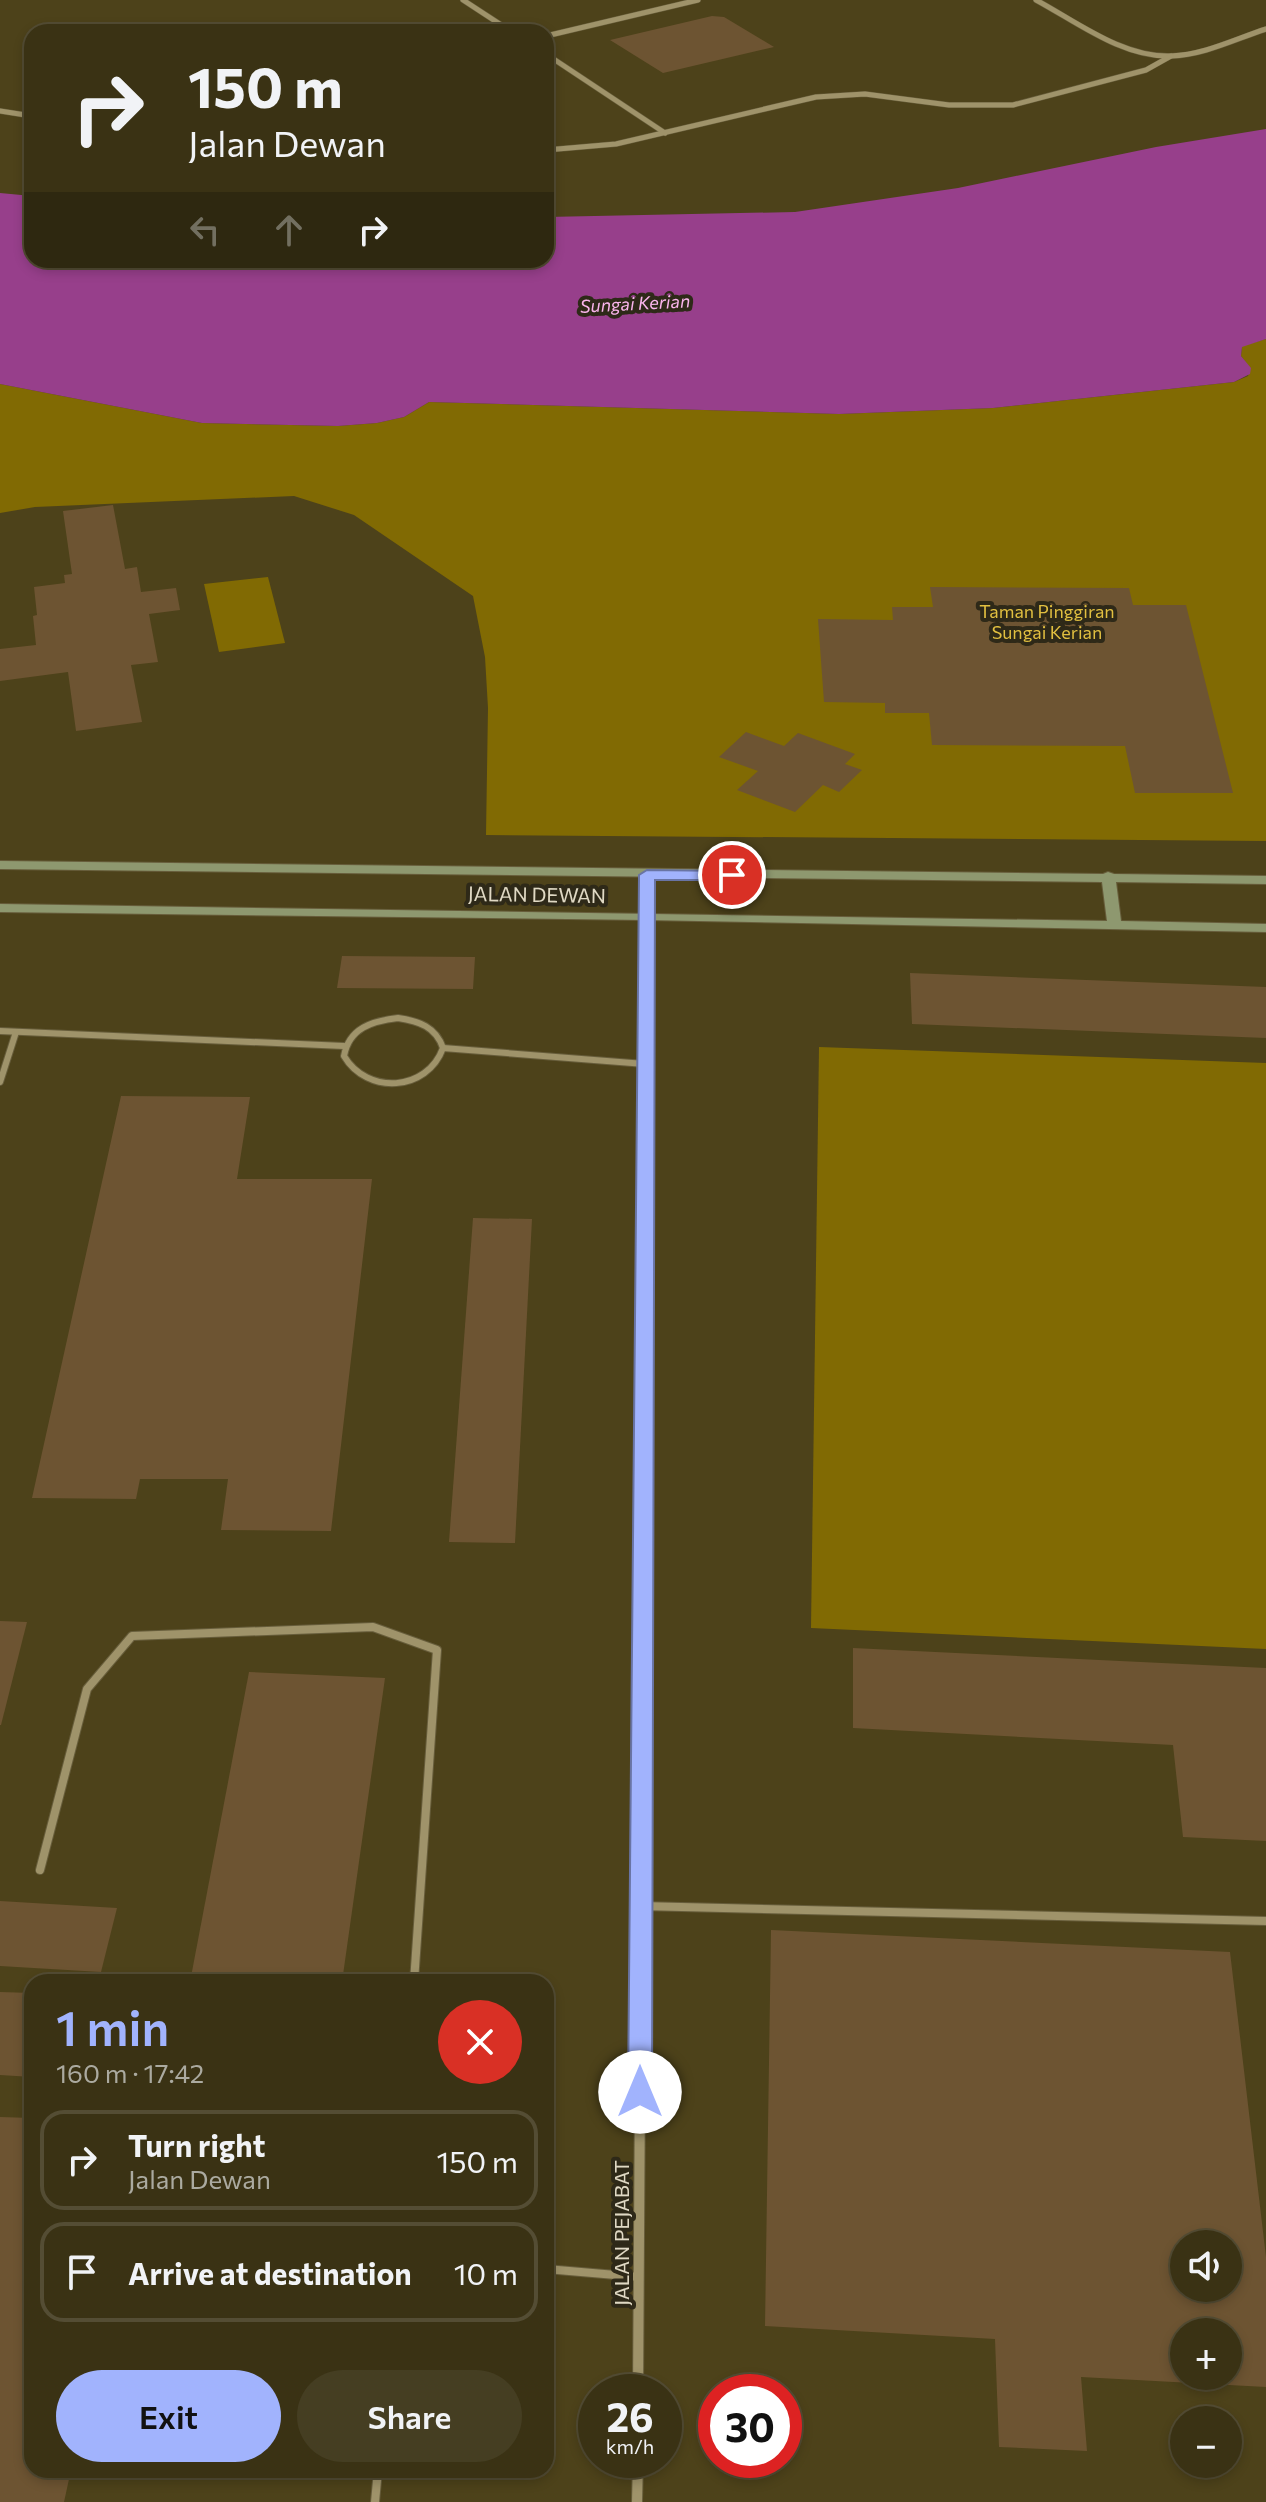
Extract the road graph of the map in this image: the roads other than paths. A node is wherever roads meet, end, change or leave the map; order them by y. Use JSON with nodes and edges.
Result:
{"nodes":[{"id":1,"x":463,"y":0,"type":"edge"},
{"id":2,"x":698,"y":0,"type":"edge"},
{"id":3,"x":1036,"y":0,"type":"edge"},
{"id":4,"x":500,"y":24,"type":"edge"},
{"id":5,"x":1266,"y":29,"type":"edge"},
{"id":6,"x":554,"y":34,"type":"edge"},
{"id":7,"x":1171,"y":56,"type":"junction"},
{"id":8,"x":554,"y":59,"type":"edge"},
{"id":9,"x":0,"y":111,"type":"edge"},
{"id":10,"x":24,"y":115,"type":"edge"},
{"id":11,"x":665,"y":133,"type":"junction"},
{"id":12,"x":554,"y":149,"type":"edge"},
{"id":13,"x":0,"y":865,"type":"edge"},
{"id":14,"x":647,"y":875,"type":"junction"},
{"id":15,"x":1108,"y":876,"type":"junction"},
{"id":16,"x":1266,"y":880,"type":"edge"},
{"id":17,"x":0,"y":908,"type":"edge"},
{"id":18,"x":646,"y":916,"type":"junction"},
{"id":19,"x":1115,"y":925,"type":"junction"},
{"id":20,"x":1266,"y":928,"type":"edge"},
{"id":21,"x":0,"y":1031,"type":"edge"},
{"id":22,"x":16,"y":1032,"type":"junction"},
{"id":23,"x":344,"y":1046,"type":"junction"},
{"id":24,"x":443,"y":1048,"type":"junction"},
{"id":25,"x":645,"y":1064,"type":"junction"},
{"id":26,"x":0,"y":1082,"type":"edge"},
{"id":27,"x":40,"y":1870,"type":"dead end"},
{"id":28,"x":640,"y":1906,"type":"junction"},
{"id":29,"x":1266,"y":1921,"type":"edge"},
{"id":30,"x":415,"y":1974,"type":"edge"},
{"id":31,"x":554,"y":2270,"type":"edge"},
{"id":32,"x":639,"y":2277,"type":"junction"},
{"id":33,"x":638,"y":2374,"type":"edge"},
{"id":34,"x":377,"y":2478,"type":"edge"},
{"id":35,"x":638,"y":2478,"type":"edge"},
{"id":36,"x":375,"y":2502,"type":"edge"},
{"id":37,"x":637,"y":2502,"type":"edge"}],
"edges":[{"from":1,"to":4,"type":"street"},
{"from":2,"to":6,"type":"street"},
{"from":3,"to":7,"type":"street"},
{"from":5,"to":7,"type":"street"},
{"from":7,"to":11,"type":"street"},
{"from":8,"to":11,"type":"street"},
{"from":9,"to":10,"type":"street"},
{"from":11,"to":12,"type":"street"},
{"from":13,"to":14,"type":"main road","name":"JALAN DEWAN"},
{"from":14,"to":15,"type":"main road","name":"JALAN DEWAN"},
{"from":14,"to":18,"type":"street","name":"JALAN PEJABAT"},
{"from":15,"to":16,"type":"main road","name":"JALAN DEWAN"},
{"from":15,"to":19,"type":"main road"},
{"from":17,"to":18,"type":"main road","name":"JALAN DEWAN"},
{"from":18,"to":19,"type":"main road","name":"JALAN DEWAN"},
{"from":18,"to":25,"type":"street","name":"JALAN PEJABAT"},
{"from":19,"to":20,"type":"main road","name":"JALAN DEWAN"},
{"from":21,"to":22,"type":"lane"},
{"from":22,"to":23,"type":"lane"},
{"from":22,"to":26,"type":"lane"},
{"from":23,"to":24,"type":"lane"},
{"from":23,"to":24,"type":"lane"},
{"from":24,"to":25,"type":"lane"},
{"from":25,"to":28,"type":"street","name":"JALAN PEJABAT"},
{"from":27,"to":30,"type":"lane"},
{"from":28,"to":29,"type":"lane"},
{"from":28,"to":32,"type":"street","name":"JALAN PEJABAT"},
{"from":31,"to":32,"type":"lane"},
{"from":32,"to":33,"type":"street","name":"JALAN PEJABAT"},
{"from":34,"to":36,"type":"lane"},
{"from":35,"to":37,"type":"street"}]}
